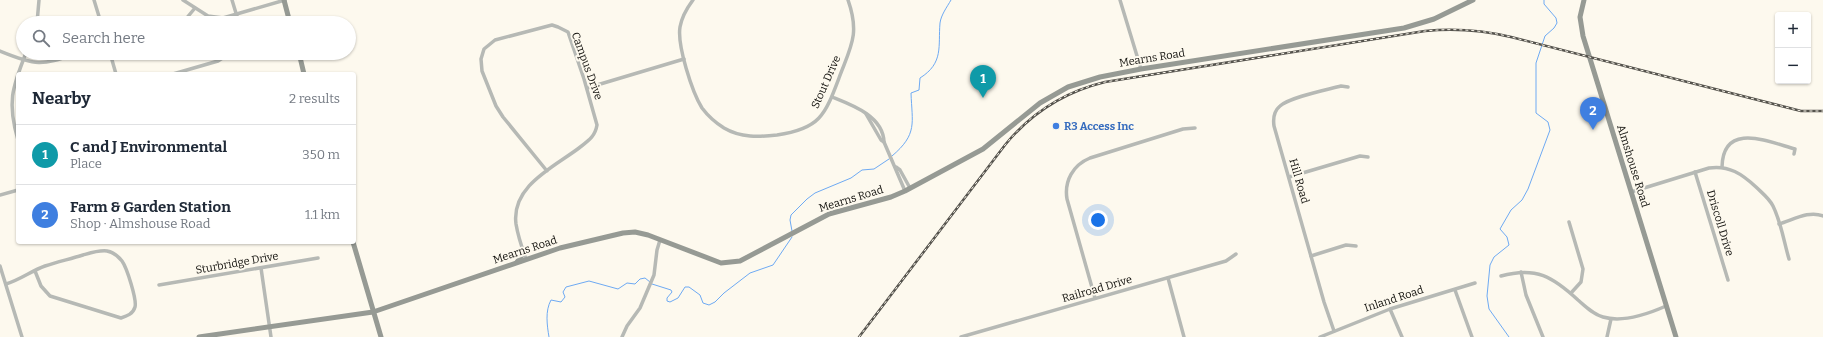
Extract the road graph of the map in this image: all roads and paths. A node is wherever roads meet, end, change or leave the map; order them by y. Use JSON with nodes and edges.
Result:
{"nodes":[{"id":1,"x":39,"y":0,"type":"edge"},
{"id":2,"x":94,"y":0,"type":"edge"},
{"id":3,"x":183,"y":0,"type":"edge"},
{"id":4,"x":232,"y":0,"type":"edge"},
{"id":5,"x":284,"y":0,"type":"edge"},
{"id":6,"x":693,"y":0,"type":"edge"},
{"id":7,"x":848,"y":0,"type":"edge"},
{"id":8,"x":1120,"y":0,"type":"edge"},
{"id":9,"x":1473,"y":0,"type":"edge"},
{"id":10,"x":1584,"y":0,"type":"edge"},
{"id":11,"x":195,"y":8,"type":"junction"},
{"id":12,"x":237,"y":15,"type":"junction"},
{"id":13,"x":38,"y":16,"type":"edge"},
{"id":14,"x":99,"y":16,"type":"edge"},
{"id":15,"x":188,"y":16,"type":"edge"},
{"id":16,"x":210,"y":16,"type":"edge"},
{"id":17,"x":232,"y":16,"type":"edge"},
{"id":18,"x":288,"y":16,"type":"edge"},
{"id":19,"x":0,"y":51,"type":"edge"},
{"id":20,"x":16,"y":57,"type":"edge"},
{"id":21,"x":684,"y":59,"type":"junction"},
{"id":22,"x":23,"y":60,"type":"joint"},
{"id":23,"x":56,"y":60,"type":"edge"},
{"id":24,"x":112,"y":60,"type":"edge"},
{"id":25,"x":218,"y":60,"type":"edge"},
{"id":26,"x":301,"y":60,"type":"edge"},
{"id":27,"x":1141,"y":70,"type":"junction"},
{"id":28,"x":18,"y":72,"type":"edge"},
{"id":29,"x":115,"y":72,"type":"edge"},
{"id":30,"x":179,"y":72,"type":"edge"},
{"id":31,"x":304,"y":72,"type":"edge"},
{"id":32,"x":16,"y":77,"type":"edge"},
{"id":33,"x":1348,"y":87,"type":"dead end"},
{"id":34,"x":586,"y":88,"type":"junction"},
{"id":35,"x":832,"y":97,"type":"junction"},
{"id":36,"x":1195,"y":128,"type":"dead end"},
{"id":37,"x":16,"y":129,"type":"edge"},
{"id":38,"x":1794,"y":154,"type":"dead end"},
{"id":39,"x":1368,"y":157,"type":"dead end"},
{"id":40,"x":1722,"y":167,"type":"junction"},
{"id":41,"x":547,"y":171,"type":"junction"},
{"id":42,"x":1695,"y":172,"type":"junction"},
{"id":43,"x":1289,"y":177,"type":"junction"},
{"id":44,"x":908,"y":190,"type":"junction"},
{"id":45,"x":16,"y":191,"type":"edge"},
{"id":46,"x":1631,"y":192,"type":"junction"},
{"id":47,"x":0,"y":195,"type":"edge"},
{"id":48,"x":1823,"y":216,"type":"edge"},
{"id":49,"x":1569,"y":222,"type":"dead end"},
{"id":50,"x":1779,"y":224,"type":"junction"},
{"id":51,"x":660,"y":240,"type":"junction"},
{"id":52,"x":354,"y":244,"type":"edge"},
{"id":53,"x":1356,"y":246,"type":"dead end"},
{"id":54,"x":523,"y":249,"type":"junction"},
{"id":55,"x":1236,"y":254,"type":"dead end"},
{"id":56,"x":1311,"y":256,"type":"junction"},
{"id":57,"x":318,"y":258,"type":"dead end"},
{"id":58,"x":526,"y":259,"type":"junction"},
{"id":59,"x":1789,"y":259,"type":"dead end"},
{"id":60,"x":518,"y":262,"type":"junction"},
{"id":61,"x":0,"y":266,"type":"edge"},
{"id":62,"x":261,"y":268,"type":"junction"},
{"id":63,"x":35,"y":271,"type":"junction"},
{"id":64,"x":1521,"y":272,"type":"junction"},
{"id":65,"x":1501,"y":276,"type":"dead end"},
{"id":66,"x":1168,"y":278,"type":"junction"},
{"id":67,"x":1728,"y":280,"type":"dead end"},
{"id":68,"x":1475,"y":283,"type":"dead end"},
{"id":69,"x":6,"y":284,"type":"junction"},
{"id":70,"x":159,"y":285,"type":"dead end"},
{"id":71,"x":1455,"y":290,"type":"junction"},
{"id":72,"x":1571,"y":293,"type":"junction"},
{"id":73,"x":1095,"y":298,"type":"junction"},
{"id":74,"x":1666,"y":306,"type":"junction"},
{"id":75,"x":1390,"y":309,"type":"junction"},
{"id":76,"x":373,"y":312,"type":"junction"},
{"id":77,"x":1611,"y":319,"type":"junction"},
{"id":78,"x":270,"y":327,"type":"junction"},
{"id":79,"x":1334,"y":331,"type":"junction"},
{"id":80,"x":22,"y":337,"type":"edge"},
{"id":81,"x":200,"y":337,"type":"edge"},
{"id":82,"x":272,"y":337,"type":"edge"},
{"id":83,"x":381,"y":337,"type":"edge"},
{"id":84,"x":622,"y":337,"type":"edge"},
{"id":85,"x":960,"y":337,"type":"edge"},
{"id":86,"x":1184,"y":337,"type":"edge"},
{"id":87,"x":1320,"y":337,"type":"edge"},
{"id":88,"x":1402,"y":337,"type":"edge"},
{"id":89,"x":1472,"y":337,"type":"edge"},
{"id":90,"x":1543,"y":337,"type":"edge"},
{"id":91,"x":1607,"y":337,"type":"edge"},
{"id":92,"x":1676,"y":337,"type":"edge"}],
"edges":[{"from":1,"to":13,"type":"street"},
{"from":2,"to":14,"type":"street"},
{"from":3,"to":11,"type":"street"},
{"from":4,"to":12,"type":"street"},
{"from":5,"to":12,"type":"street"},
{"from":5,"to":18,"type":"street"},
{"from":6,"to":21,"type":"street","name":"Stout Drive"},
{"from":7,"to":35,"type":"street","name":"Stout Drive"},
{"from":8,"to":27,"type":"street"},
{"from":9,"to":27,"type":"street","name":"Mearns Road"},
{"from":10,"to":46,"type":"street","name":"Almshouse Road"},
{"from":11,"to":15,"type":"street"},
{"from":11,"to":16,"type":"street"},
{"from":12,"to":17,"type":"street"},
{"from":19,"to":20,"type":"street"},
{"from":21,"to":34,"type":"street"},
{"from":21,"to":35,"type":"street","name":"Stout Drive"},
{"from":22,"to":23,"type":"street"},
{"from":22,"to":28,"type":"street"},
{"from":24,"to":29,"type":"street"},
{"from":25,"to":30,"type":"street"},
{"from":26,"to":31,"type":"street"},
{"from":27,"to":44,"type":"street","name":"Mearns Road"},
{"from":32,"to":37,"type":"street"},
{"from":33,"to":43,"type":"street","name":"Hill Road"},
{"from":34,"to":41,"type":"street","name":"Campus Drive"},
{"from":34,"to":41,"type":"street","name":"Campus Drive"},
{"from":35,"to":44,"type":"street"},
{"from":36,"to":73,"type":"street"},
{"from":38,"to":40,"type":"street"},
{"from":39,"to":43,"type":"street"},
{"from":40,"to":42,"type":"street"},
{"from":40,"to":50,"type":"street"},
{"from":41,"to":54,"type":"street","name":"Campus Drive"},
{"from":42,"to":46,"type":"street"},
{"from":42,"to":67,"type":"street","name":"Driscoll Drive"},
{"from":43,"to":56,"type":"street","name":"Hill Road"},
{"from":44,"to":51,"type":"street","name":"Mearns Road"},
{"from":45,"to":47,"type":"street"},
{"from":46,"to":74,"type":"street","name":"Almshouse Road"},
{"from":48,"to":50,"type":"street"},
{"from":49,"to":72,"type":"street"},
{"from":50,"to":59,"type":"street"},
{"from":51,"to":58,"type":"street","name":"Mearns Road"},
{"from":51,"to":84,"type":"street"},
{"from":52,"to":76,"type":"street"},
{"from":53,"to":56,"type":"street"},
{"from":54,"to":58,"type":"street","name":"Campus Drive"},
{"from":54,"to":60,"type":"street"},
{"from":55,"to":66,"type":"street","name":"Railroad Drive"},
{"from":56,"to":79,"type":"street","name":"Hill Road"},
{"from":57,"to":62,"type":"street","name":"Sturbridge Drive"},
{"from":58,"to":60,"type":"street","name":"Mearns Road"},
{"from":60,"to":76,"type":"street","name":"Mearns Road"},
{"from":61,"to":69,"type":"street"},
{"from":62,"to":70,"type":"street","name":"Sturbridge Drive"},
{"from":62,"to":78,"type":"street"},
{"from":63,"to":63,"type":"street"},
{"from":63,"to":69,"type":"street"},
{"from":64,"to":65,"type":"street"},
{"from":64,"to":72,"type":"street"},
{"from":64,"to":90,"type":"street"},
{"from":66,"to":73,"type":"street","name":"Railroad Drive"},
{"from":66,"to":86,"type":"street"},
{"from":68,"to":71,"type":"street","name":"Inland Road"},
{"from":69,"to":80,"type":"street"},
{"from":71,"to":75,"type":"street","name":"Inland Road"},
{"from":71,"to":89,"type":"street"},
{"from":72,"to":77,"type":"street"},
{"from":73,"to":85,"type":"street","name":"Railroad Drive"},
{"from":74,"to":77,"type":"street"},
{"from":74,"to":92,"type":"street","name":"Almshouse Road"},
{"from":75,"to":79,"type":"street","name":"Inland Road"},
{"from":75,"to":88,"type":"street"},
{"from":76,"to":78,"type":"street","name":"Mearns Road"},
{"from":76,"to":83,"type":"street"},
{"from":77,"to":91,"type":"street"},
{"from":78,"to":81,"type":"street","name":"Mearns Road"},
{"from":78,"to":82,"type":"street"},
{"from":79,"to":87,"type":"street","name":"Inland Road"}]}
